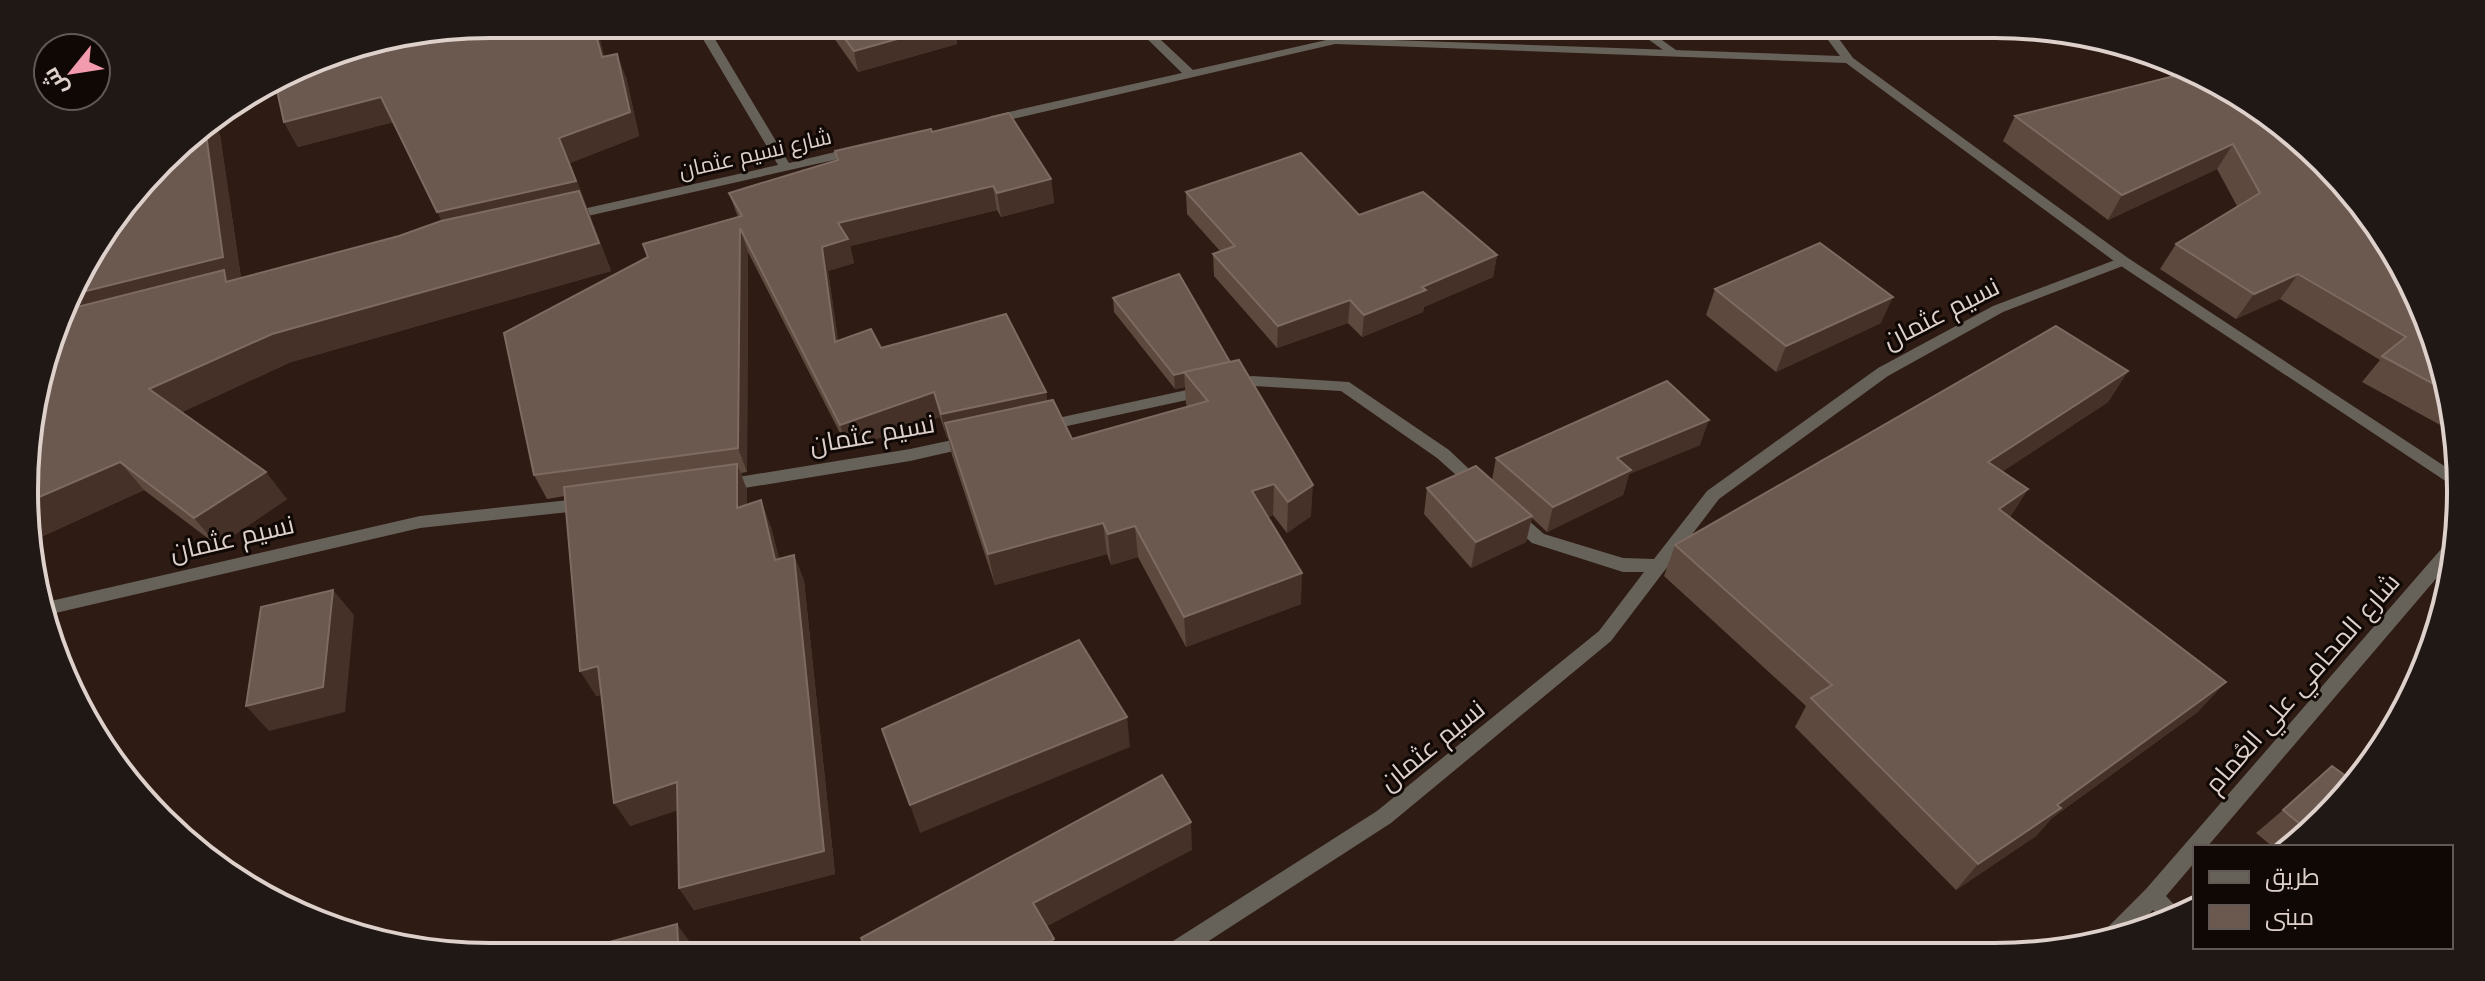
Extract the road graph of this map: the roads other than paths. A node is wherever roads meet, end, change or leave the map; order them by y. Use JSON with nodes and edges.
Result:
{"nodes":[{"id":1,"x":708,"y":38,"type":"edge"},
{"id":2,"x":1153,"y":38,"type":"edge"},
{"id":3,"x":1653,"y":38,"type":"edge"},
{"id":4,"x":1832,"y":38,"type":"edge"},
{"id":5,"x":1674,"y":53,"type":"junction"},
{"id":6,"x":1849,"y":60,"type":"junction"},
{"id":7,"x":1190,"y":74,"type":"junction"},
{"id":8,"x":972,"y":124,"type":"edge"},
{"id":9,"x":863,"y":149,"type":"edge"},
{"id":10,"x":785,"y":167,"type":"junction"},
{"id":11,"x":557,"y":219,"type":"edge"},
{"id":12,"x":2123,"y":261,"type":"junction"},
{"id":13,"x":1034,"y":428,"type":"edge"},
{"id":14,"x":988,"y":438,"type":"edge"},
{"id":15,"x":2446,"y":475,"type":"edge"},
{"id":16,"x":713,"y":487,"type":"edge"},
{"id":17,"x":606,"y":501,"type":"edge"},
{"id":18,"x":2441,"y":561,"type":"edge"},
{"id":19,"x":1658,"y":566,"type":"junction"},
{"id":20,"x":53,"y":607,"type":"edge"},
{"id":21,"x":2197,"y":845,"type":"edge"},
{"id":22,"x":2193,"y":849,"type":"edge"},
{"id":23,"x":2153,"y":896,"type":"junction"},
{"id":24,"x":2166,"y":910,"type":"edge"},
{"id":25,"x":2125,"y":924,"type":"edge"},
{"id":26,"x":1188,"y":943,"type":"edge"}],
"edges":[{"from":1,"to":10,"type":"street"},
{"from":2,"to":7,"type":"street"},
{"from":3,"to":5,"type":"street"},
{"from":4,"to":6,"type":"street"},
{"from":5,"to":6,"type":"street"},
{"from":5,"to":7,"type":"street"},
{"from":6,"to":12,"type":"street"},
{"from":7,"to":8,"type":"street"},
{"from":9,"to":10,"type":"street","name":"شارع نسيم عثمان"},
{"from":10,"to":11,"type":"street","name":"شارع نسيم عثمان"},
{"from":12,"to":15,"type":"street"},
{"from":12,"to":19,"type":"street","name":"نسيم عثمان"},
{"from":13,"to":19,"type":"street"},
{"from":14,"to":16,"type":"street","name":"نسيم عثمان"},
{"from":17,"to":20,"type":"street","name":"نسيم عثمان"},
{"from":18,"to":21,"type":"street","name":"شارع المحامي علي العُمام"},
{"from":19,"to":26,"type":"street","name":"نسيم عثمان"},
{"from":22,"to":23,"type":"street","name":"شارع المحامي علي العُمام"},
{"from":23,"to":24,"type":"street"},
{"from":23,"to":25,"type":"street","name":"شارع المحامي علي العُمام"}]}
